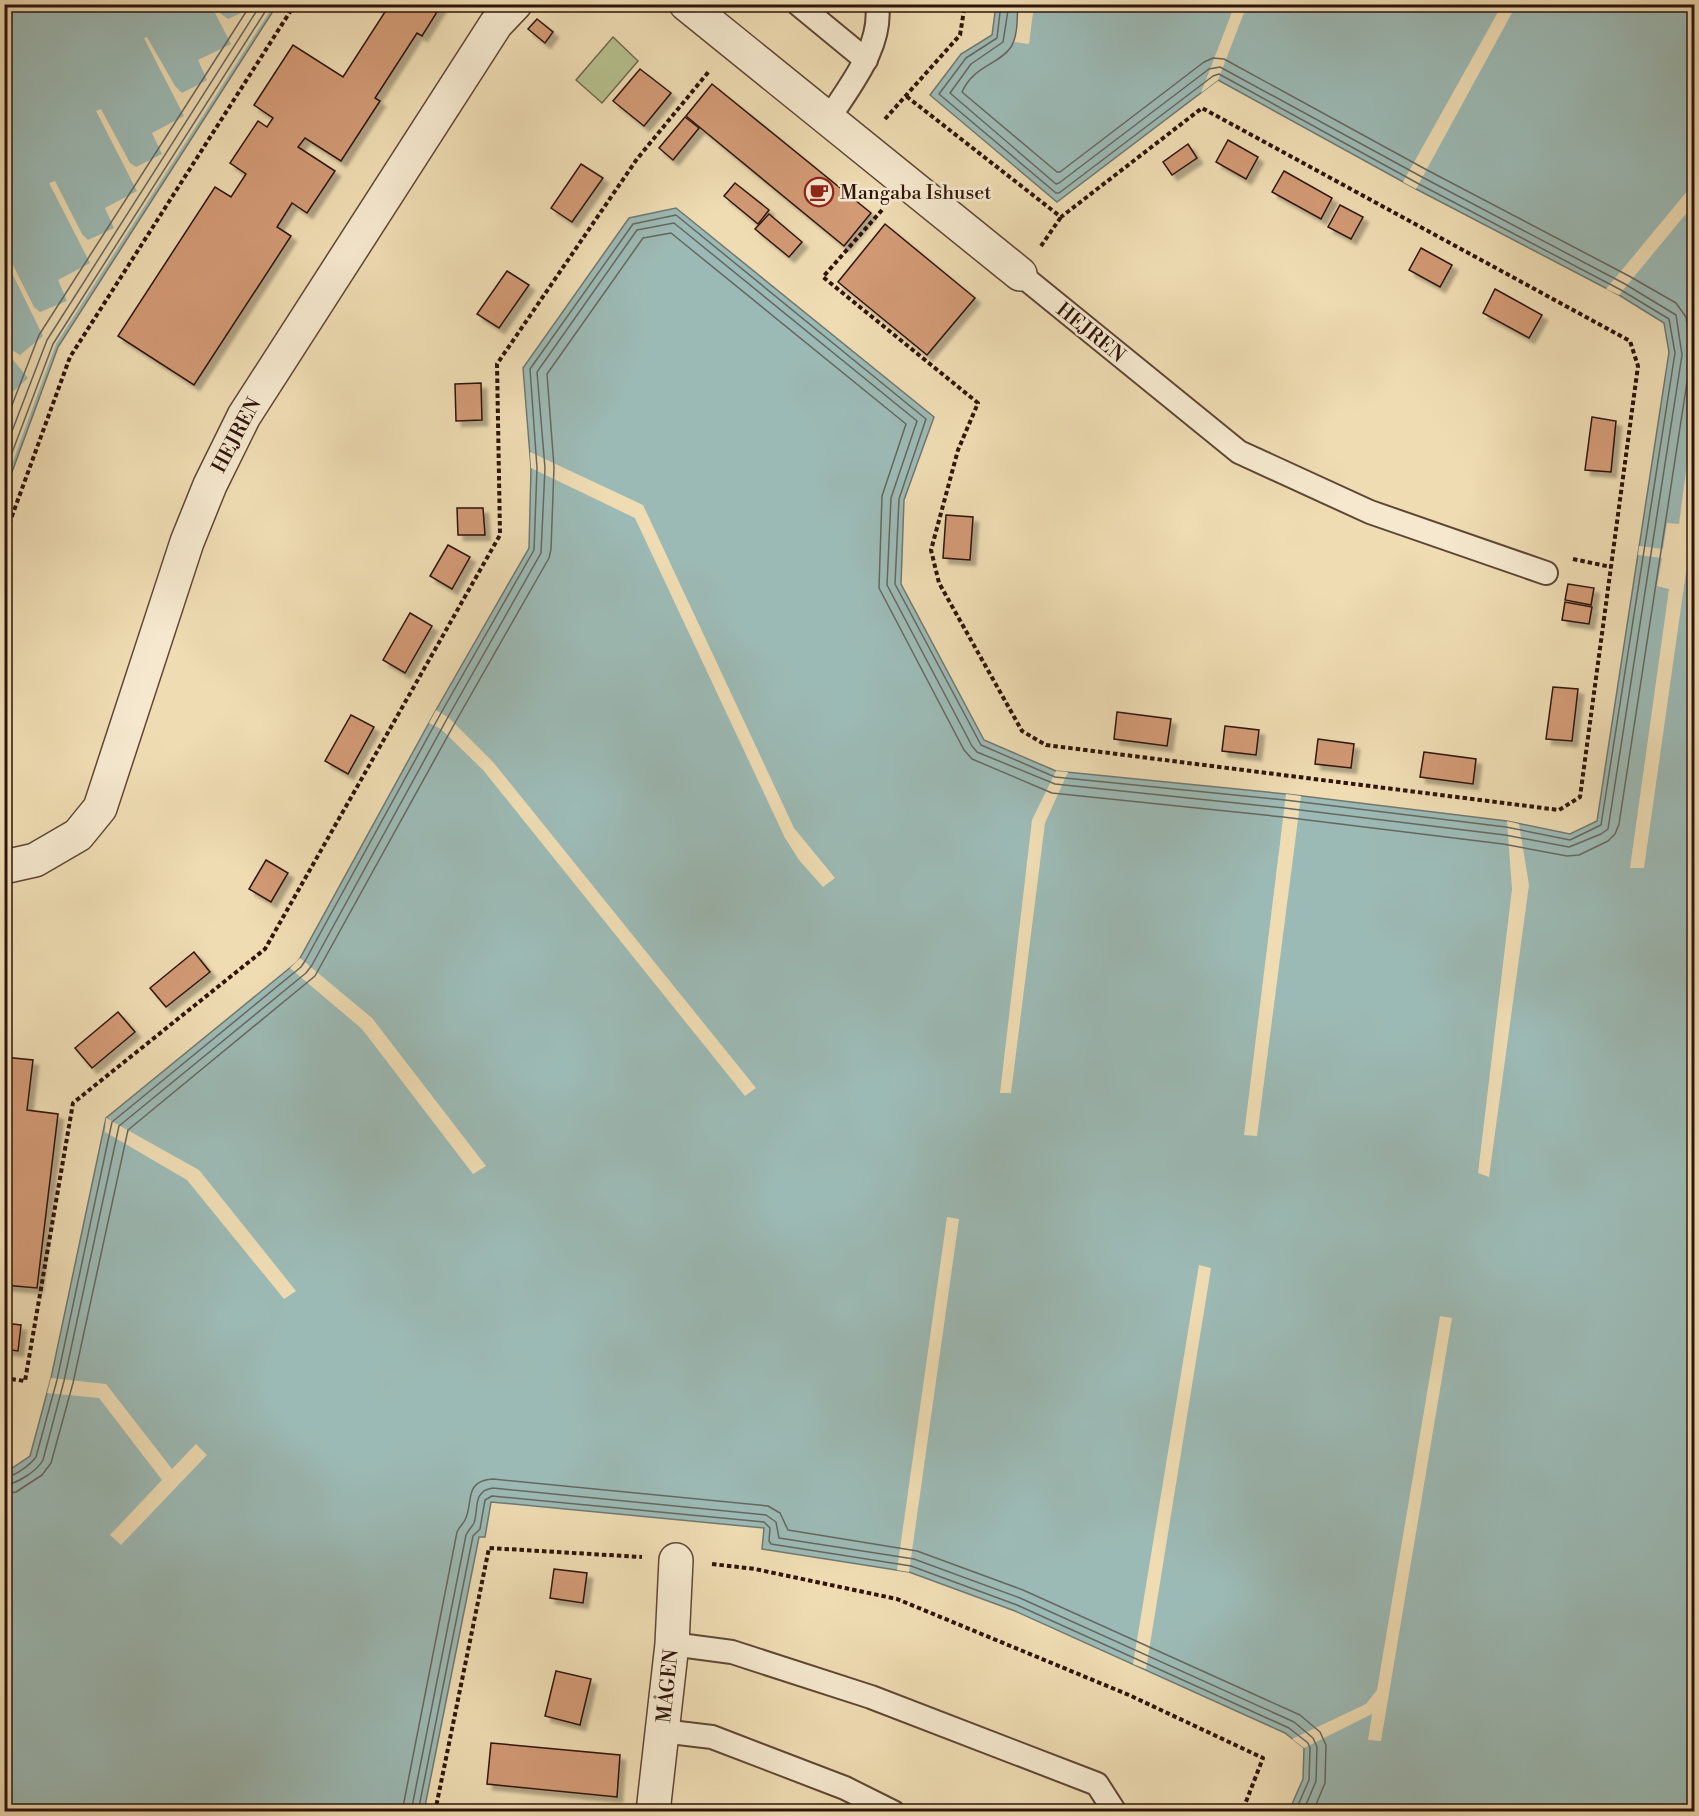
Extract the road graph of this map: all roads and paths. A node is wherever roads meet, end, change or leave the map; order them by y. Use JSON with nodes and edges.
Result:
{"nodes":[{"id":1,"x":295,"y":4,"type":"edge"},
{"id":2,"x":515,"y":4,"type":"edge"},
{"id":3,"x":686,"y":4,"type":"edge"},
{"id":4,"x":798,"y":4,"type":"edge"},
{"id":5,"x":877,"y":4,"type":"edge"},
{"id":6,"x":965,"y":4,"type":"edge"},
{"id":7,"x":733,"y":43,"type":"junction"},
{"id":8,"x":866,"y":60,"type":"junction"},
{"id":9,"x":828,"y":120,"type":"junction"},
{"id":10,"x":861,"y":146,"type":"junction"},
{"id":11,"x":1020,"y":274,"type":"joint"},
{"id":12,"x":4,"y":538,"type":"edge"},
{"id":13,"x":1546,"y":573,"type":"dead end"},
{"id":14,"x":4,"y":867,"type":"edge"},
{"id":15,"x":4,"y":1378,"type":"edge"},
{"id":16,"x":676,"y":1560,"type":"dead end"},
{"id":17,"x":672,"y":1644,"type":"junction"},
{"id":18,"x":662,"y":1731,"type":"junction"},
{"id":19,"x":653,"y":1812,"type":"edge"},
{"id":20,"x":893,"y":1812,"type":"edge"},
{"id":21,"x":1114,"y":1812,"type":"edge"}],
"edges":[{"from":1,"to":12,"type":"path"},
{"from":2,"to":14,"type":"street","name":"HEJREN"},
{"from":3,"to":7,"type":"street","name":"HEJREN"},
{"from":4,"to":8,"type":"lane"},
{"from":5,"to":8,"type":"lane"},
{"from":6,"to":10,"type":"path"},
{"from":7,"to":9,"type":"street","name":"HEJREN"},
{"from":7,"to":15,"type":"path"},
{"from":8,"to":9,"type":"lane"},
{"from":9,"to":10,"type":"street","name":"HEJREN"},
{"from":10,"to":11,"type":"street","name":"HEJREN"},
{"from":11,"to":13,"type":"lane","name":"HEJREN"},
{"from":16,"to":17,"type":"street","name":"MÅGEN"},
{"from":17,"to":18,"type":"street","name":"MÅGEN"},
{"from":17,"to":21,"type":"lane"},
{"from":18,"to":19,"type":"street","name":"MÅGEN"},
{"from":18,"to":20,"type":"lane"}]}
